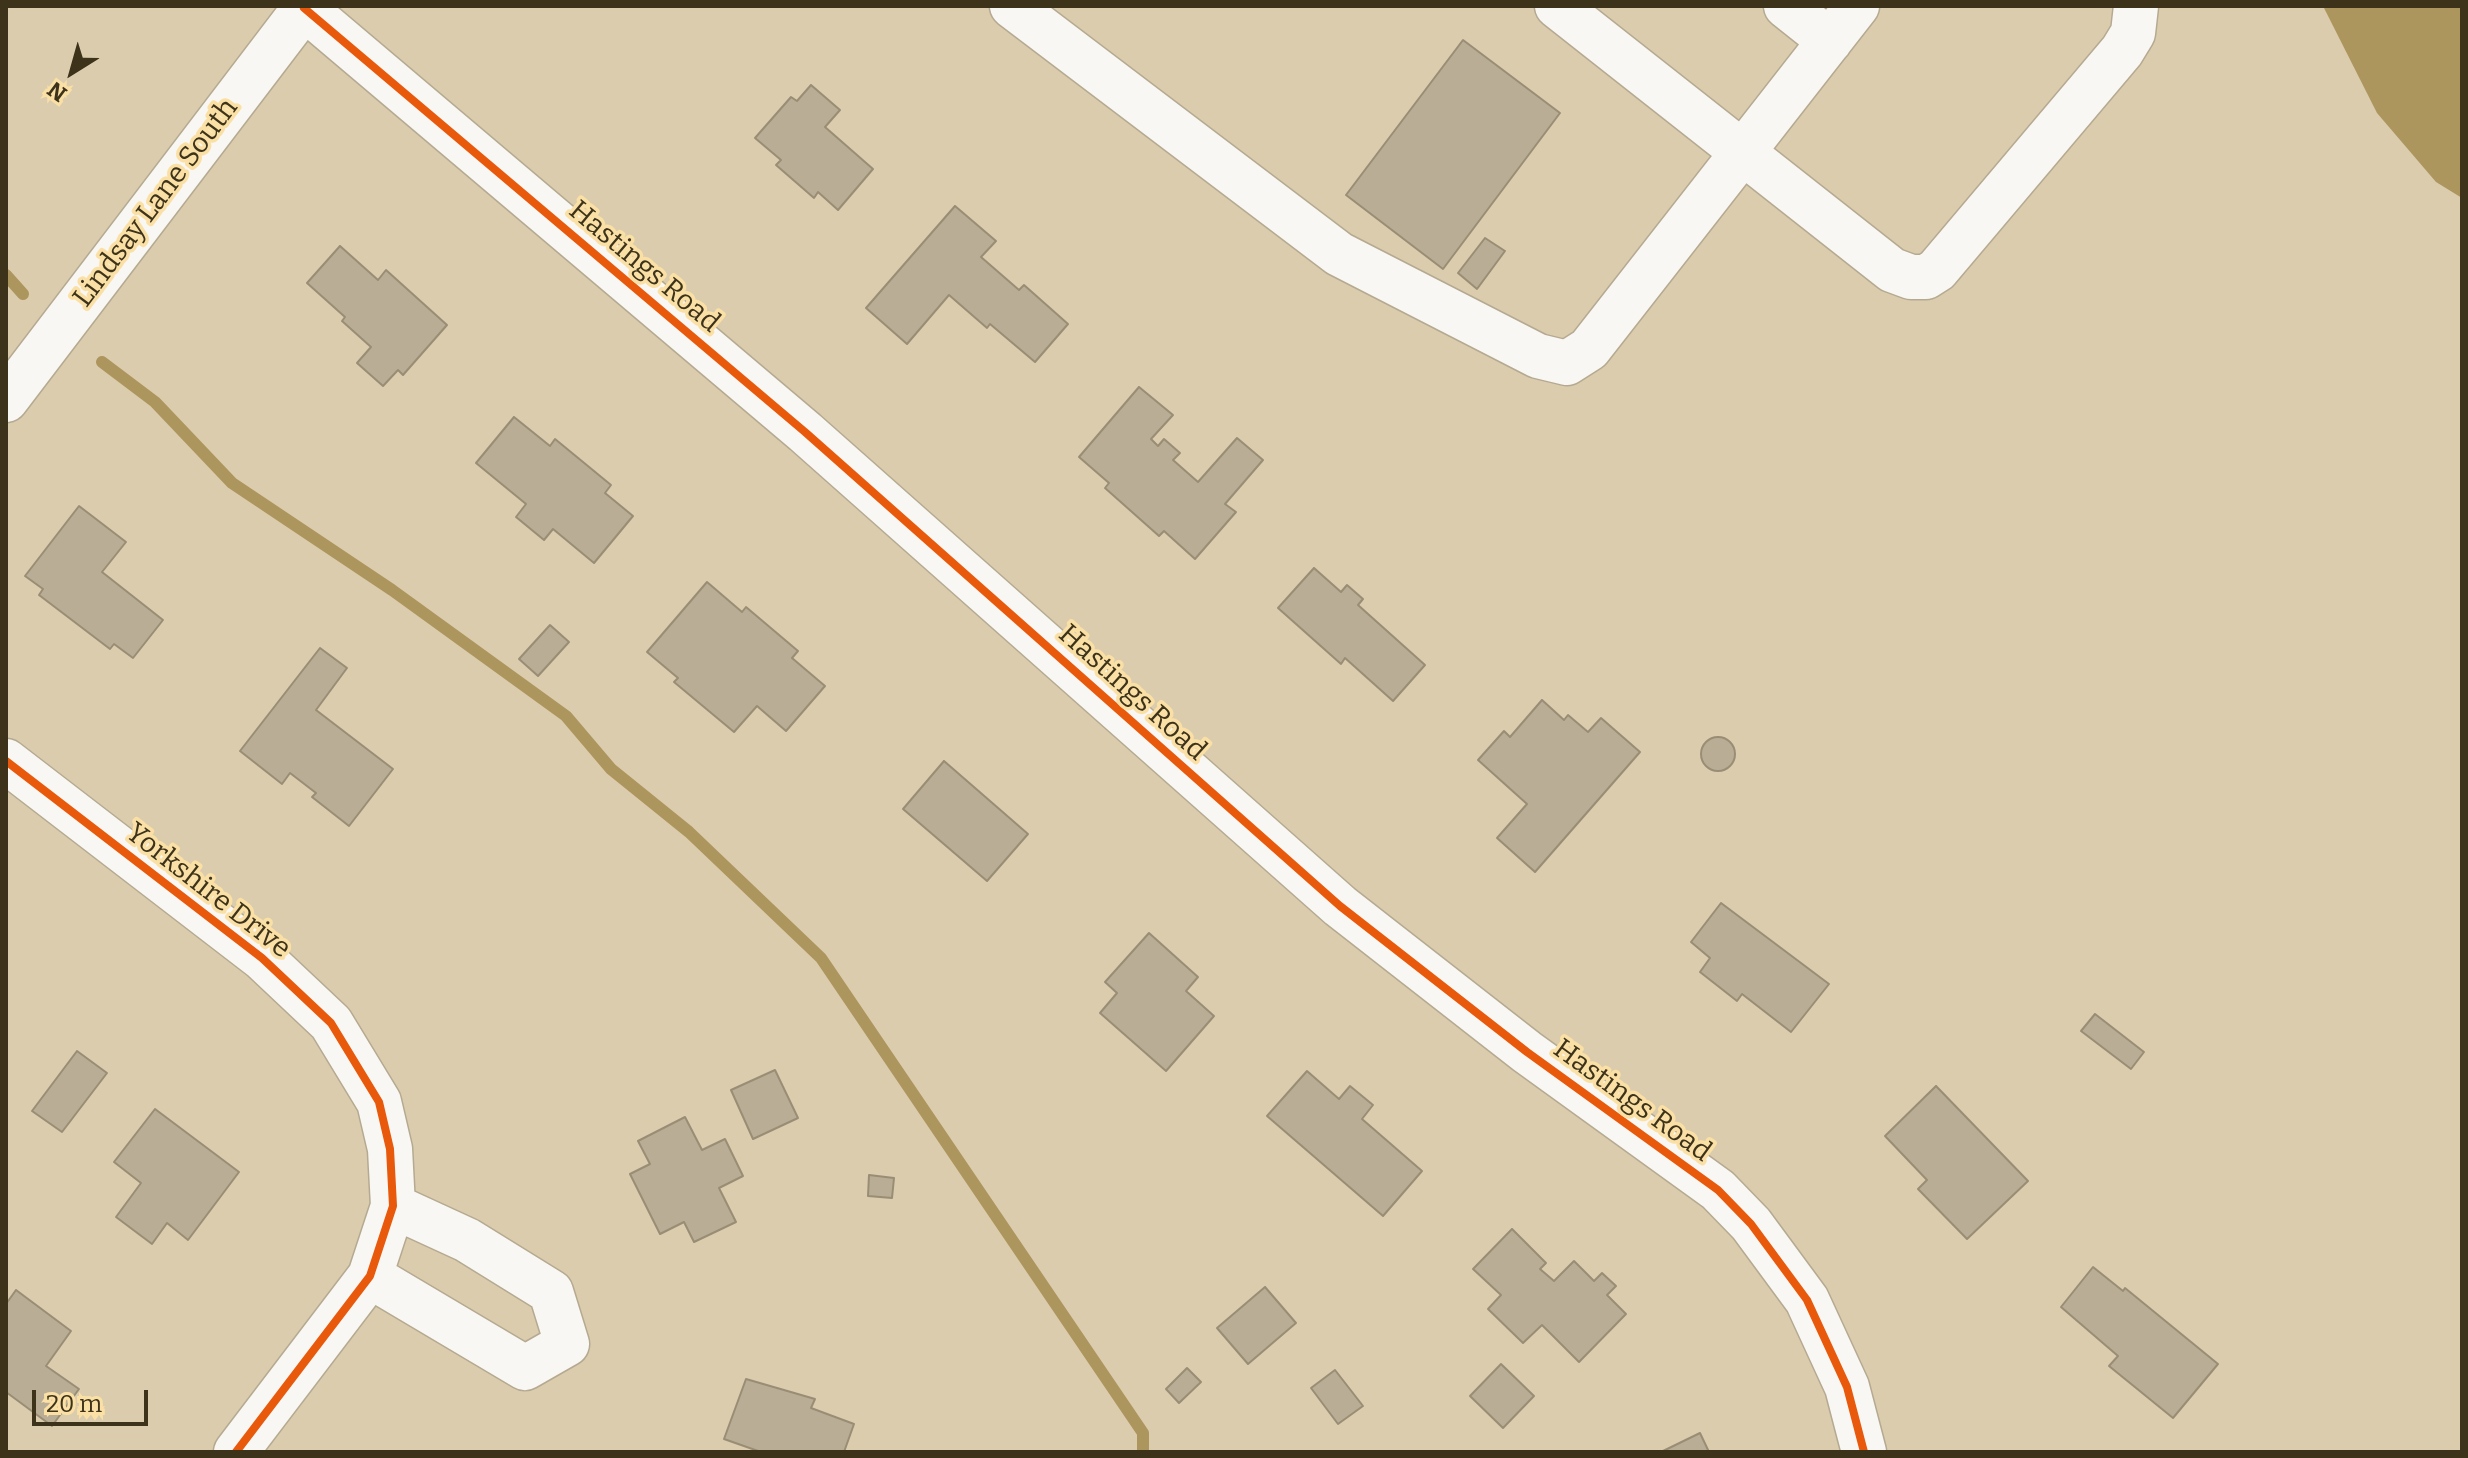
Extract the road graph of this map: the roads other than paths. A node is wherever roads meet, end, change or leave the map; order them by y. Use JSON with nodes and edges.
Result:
{"nodes":[{"id":1,"x":1012,"y":6,"type":"edge"},
{"id":2,"x":1557,"y":6,"type":"edge"},
{"id":3,"x":1786,"y":6,"type":"edge"},
{"id":4,"x":1857,"y":6,"type":"edge"},
{"id":5,"x":2136,"y":6,"type":"edge"},
{"id":6,"x":305,"y":7,"type":"edge"},
{"id":7,"x":1830,"y":41,"type":"junction"},
{"id":8,"x":1744,"y":151,"type":"junction"},
{"id":9,"x":6,"y":400,"type":"edge"},
{"id":10,"x":6,"y":761,"type":"edge"},
{"id":11,"x":393,"y":1206,"type":"junction"},
{"id":12,"x":370,"y":1276,"type":"junction"},
{"id":13,"x":236,"y":1452,"type":"edge"},
{"id":14,"x":1864,"y":1452,"type":"edge"}],
"edges":[{"from":1,"to":8,"type":"street"},
{"from":2,"to":8,"type":"street"},
{"from":3,"to":7,"type":"street"},
{"from":4,"to":7,"type":"street"},
{"from":5,"to":8,"type":"street"},
{"from":6,"to":9,"type":"street","name":"Lindsay Lane South"},
{"from":6,"to":14,"type":"street","name":"Hastings Road"},
{"from":7,"to":8,"type":"street"},
{"from":10,"to":11,"type":"street","name":"Yorkshire Drive"},
{"from":11,"to":12,"type":"street","name":"Yorkshire Drive"},
{"from":11,"to":12,"type":"street"},
{"from":12,"to":13,"type":"street","name":"Yorkshire Drive"}]}
